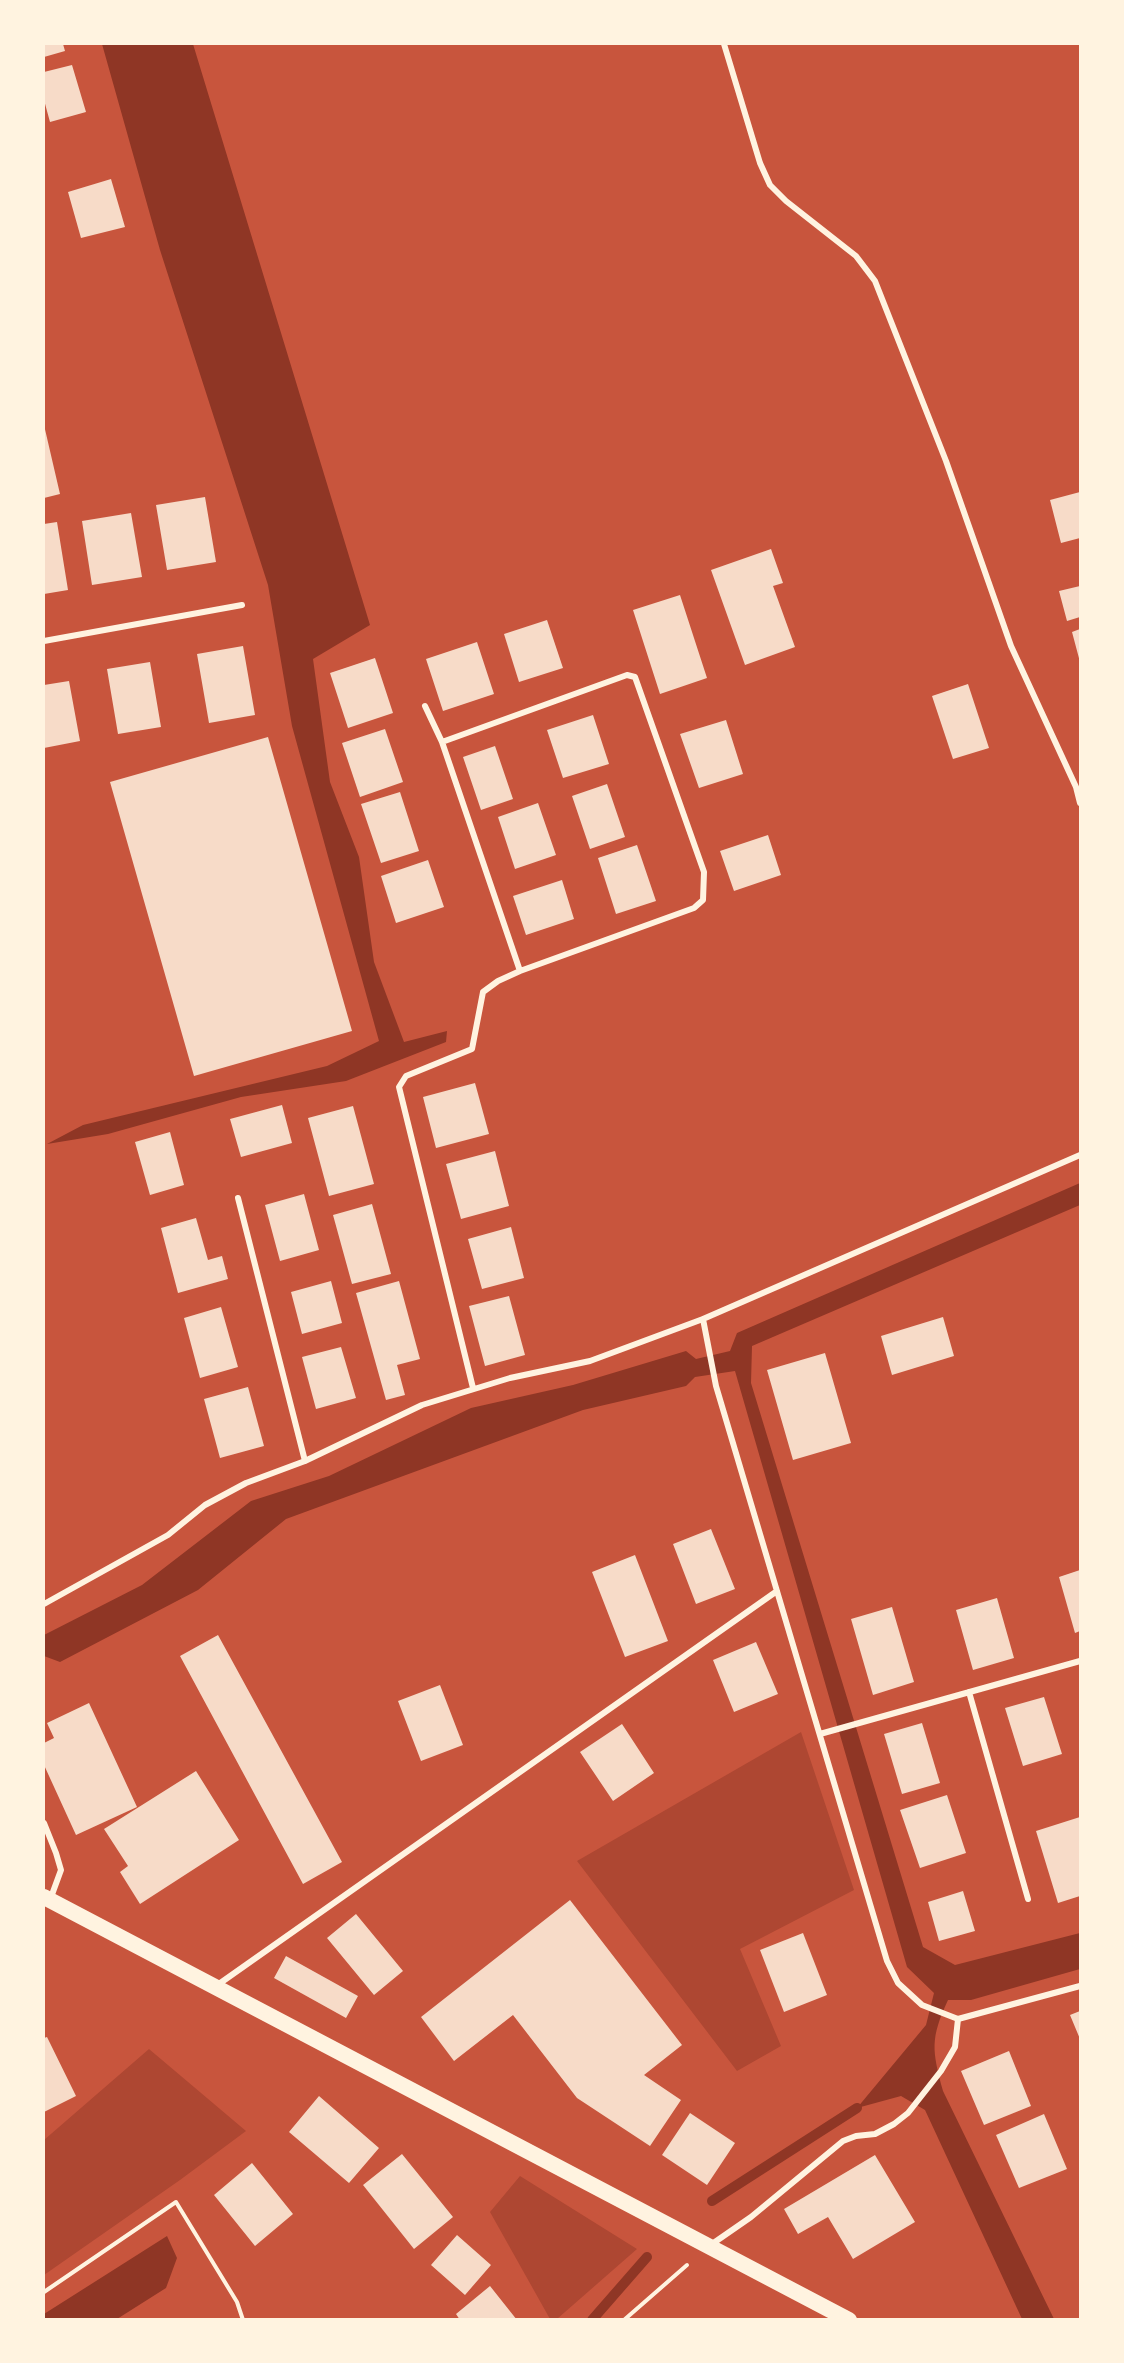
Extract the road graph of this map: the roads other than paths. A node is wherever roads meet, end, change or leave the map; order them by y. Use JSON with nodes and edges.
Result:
{"nodes":[{"id":1,"x":724,"y":44,"type":"edge"},
{"id":2,"x":242,"y":605,"type":"dead end"},
{"id":3,"x":44,"y":641,"type":"edge"},
{"id":4,"x":425,"y":706,"type":"dead end"},
{"id":5,"x":442,"y":742,"type":"junction"},
{"id":6,"x":1080,"y":803,"type":"edge"},
{"id":7,"x":520,"y":971,"type":"junction"},
{"id":8,"x":1080,"y":1155,"type":"edge"},
{"id":9,"x":238,"y":1198,"type":"dead end"},
{"id":10,"x":703,"y":1319,"type":"junction"},
{"id":11,"x":473,"y":1388,"type":"junction"},
{"id":12,"x":305,"y":1461,"type":"junction"},
{"id":13,"x":777,"y":1591,"type":"junction"},
{"id":14,"x":44,"y":1604,"type":"edge"},
{"id":15,"x":1080,"y":1661,"type":"edge"},
{"id":16,"x":969,"y":1692,"type":"junction"},
{"id":17,"x":820,"y":1734,"type":"junction"},
{"id":18,"x":44,"y":1823,"type":"edge"},
{"id":19,"x":46,"y":1899,"type":"edge"},
{"id":20,"x":1028,"y":1899,"type":"dead end"},
{"id":21,"x":1080,"y":1986,"type":"edge"},
{"id":22,"x":214,"y":1987,"type":"junction"},
{"id":23,"x":958,"y":2019,"type":"junction"},
{"id":24,"x":709,"y":2246,"type":"junction"},
{"id":25,"x":849,"y":2319,"type":"edge"}],
"edges":[{"from":1,"to":6,"type":"street"},
{"from":2,"to":3,"type":"street"},
{"from":4,"to":5,"type":"street"},
{"from":5,"to":7,"type":"street"},
{"from":5,"to":7,"type":"street"},
{"from":7,"to":11,"type":"street"},
{"from":8,"to":10,"type":"street"},
{"from":9,"to":12,"type":"street"},
{"from":10,"to":11,"type":"street"},
{"from":10,"to":13,"type":"street"},
{"from":11,"to":12,"type":"street"},
{"from":12,"to":14,"type":"street"},
{"from":13,"to":17,"type":"street"},
{"from":13,"to":22,"type":"street"},
{"from":15,"to":16,"type":"street"},
{"from":16,"to":17,"type":"street"},
{"from":16,"to":20,"type":"street"},
{"from":17,"to":23,"type":"street"},
{"from":18,"to":19,"type":"street"},
{"from":19,"to":22,"type":"highway"},
{"from":21,"to":23,"type":"street"},
{"from":22,"to":24,"type":"highway"},
{"from":23,"to":24,"type":"street"},
{"from":24,"to":25,"type":"highway"}]}
